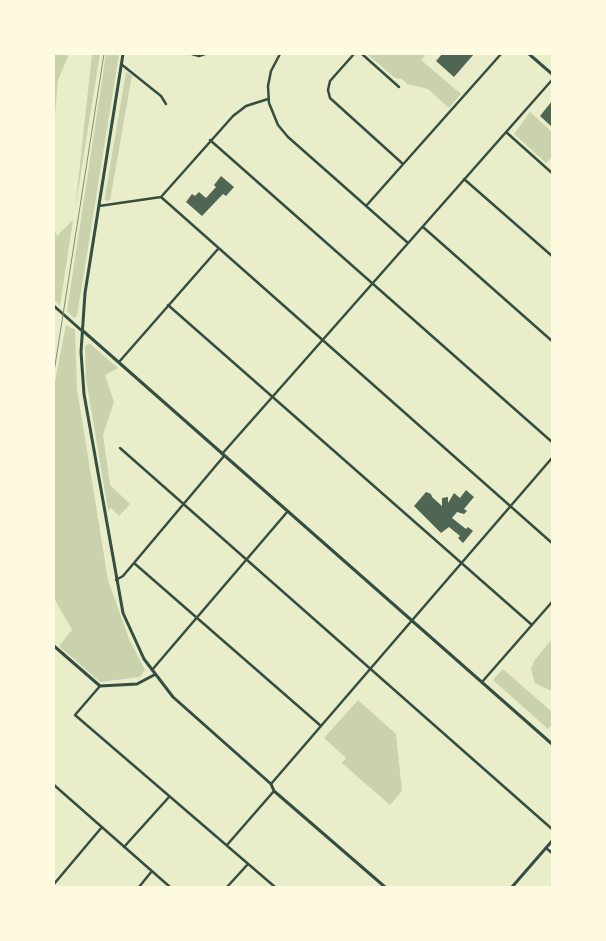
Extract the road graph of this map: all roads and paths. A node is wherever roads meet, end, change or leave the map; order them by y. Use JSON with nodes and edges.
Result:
{"nodes":[{"id":1,"x":123,"y":54,"type":"edge"},
{"id":2,"x":192,"y":54,"type":"edge"},
{"id":3,"x":205,"y":54,"type":"edge"},
{"id":4,"x":280,"y":54,"type":"edge"},
{"id":5,"x":354,"y":54,"type":"edge"},
{"id":6,"x":362,"y":54,"type":"edge"},
{"id":7,"x":501,"y":54,"type":"edge"},
{"id":8,"x":529,"y":54,"type":"edge"},
{"id":9,"x":122,"y":64,"type":"junction"},
{"id":10,"x":552,"y":74,"type":"edge"},
{"id":11,"x":552,"y":80,"type":"edge"},
{"id":12,"x":400,"y":87,"type":"dead end"},
{"id":13,"x":269,"y":99,"type":"junction"},
{"id":14,"x":166,"y":104,"type":"dead end"},
{"id":15,"x":506,"y":132,"type":"junction"},
{"id":16,"x":210,"y":140,"type":"junction"},
{"id":17,"x":403,"y":164,"type":"junction"},
{"id":18,"x":552,"y":173,"type":"edge"},
{"id":19,"x":464,"y":179,"type":"junction"},
{"id":20,"x":161,"y":197,"type":"junction"},
{"id":21,"x":99,"y":206,"type":"junction"},
{"id":22,"x":366,"y":206,"type":"junction"},
{"id":23,"x":423,"y":227,"type":"junction"},
{"id":24,"x":408,"y":243,"type":"junction"},
{"id":25,"x":218,"y":248,"type":"junction"},
{"id":26,"x":552,"y":256,"type":"edge"},
{"id":27,"x":373,"y":283,"type":"junction"},
{"id":28,"x":168,"y":305,"type":"junction"},
{"id":29,"x":54,"y":306,"type":"edge"},
{"id":30,"x":82,"y":330,"type":"junction"},
{"id":31,"x":322,"y":340,"type":"junction"},
{"id":32,"x":552,"y":340,"type":"edge"},
{"id":33,"x":118,"y":362,"type":"junction"},
{"id":34,"x":272,"y":397,"type":"junction"},
{"id":35,"x":552,"y":442,"type":"edge"},
{"id":36,"x":120,"y":448,"type":"dead end"},
{"id":37,"x":223,"y":455,"type":"junction"},
{"id":38,"x":552,"y":458,"type":"edge"},
{"id":39,"x":184,"y":504,"type":"junction"},
{"id":40,"x":510,"y":506,"type":"junction"},
{"id":41,"x":288,"y":511,"type":"junction"},
{"id":42,"x":552,"y":542,"type":"edge"},
{"id":43,"x":247,"y":560,"type":"junction"},
{"id":44,"x":134,"y":563,"type":"junction"},
{"id":45,"x":461,"y":563,"type":"junction"},
{"id":46,"x":116,"y":580,"type":"junction"},
{"id":47,"x":552,"y":602,"type":"edge"},
{"id":48,"x":197,"y":618,"type":"junction"},
{"id":49,"x":411,"y":620,"type":"junction"},
{"id":50,"x":532,"y":625,"type":"junction"},
{"id":51,"x":54,"y":646,"type":"edge"},
{"id":52,"x":370,"y":668,"type":"junction"},
{"id":53,"x":153,"y":673,"type":"junction"},
{"id":54,"x":482,"y":682,"type":"junction"},
{"id":55,"x":100,"y":686,"type":"junction"},
{"id":56,"x":321,"y":726,"type":"junction"},
{"id":57,"x":552,"y":744,"type":"edge"},
{"id":58,"x":271,"y":784,"type":"junction"},
{"id":59,"x":54,"y":785,"type":"edge"},
{"id":60,"x":274,"y":791,"type":"junction"},
{"id":61,"x":169,"y":797,"type":"junction"},
{"id":62,"x":102,"y":828,"type":"junction"},
{"id":63,"x":552,"y":829,"type":"edge"},
{"id":64,"x":552,"y":841,"type":"edge"},
{"id":65,"x":227,"y":845,"type":"junction"},
{"id":66,"x":124,"y":847,"type":"junction"},
{"id":67,"x":546,"y":848,"type":"junction"},
{"id":68,"x":552,"y":853,"type":"edge"},
{"id":69,"x":248,"y":864,"type":"junction"},
{"id":70,"x":152,"y":872,"type":"junction"},
{"id":71,"x":54,"y":884,"type":"edge"},
{"id":72,"x":139,"y":887,"type":"edge"},
{"id":73,"x":170,"y":887,"type":"edge"},
{"id":74,"x":227,"y":887,"type":"edge"},
{"id":75,"x":275,"y":887,"type":"edge"},
{"id":76,"x":385,"y":887,"type":"edge"},
{"id":77,"x":512,"y":887,"type":"edge"}],
"edges":[{"from":1,"to":9,"type":"main road"},
{"from":2,"to":3,"type":"street"},
{"from":4,"to":13,"type":"street"},
{"from":5,"to":17,"type":"street"},
{"from":6,"to":12,"type":"street"},
{"from":7,"to":17,"type":"street"},
{"from":8,"to":10,"type":"main road"},
{"from":9,"to":14,"type":"street"},
{"from":9,"to":21,"type":"main road"},
{"from":11,"to":15,"type":"street"},
{"from":13,"to":16,"type":"street"},
{"from":13,"to":22,"type":"street"},
{"from":15,"to":18,"type":"street"},
{"from":15,"to":19,"type":"street"},
{"from":16,"to":20,"type":"street"},
{"from":16,"to":27,"type":"street"},
{"from":17,"to":22,"type":"street"},
{"from":19,"to":23,"type":"street"},
{"from":19,"to":26,"type":"street"},
{"from":20,"to":21,"type":"street"},
{"from":20,"to":25,"type":"street"},
{"from":21,"to":30,"type":"main road"},
{"from":22,"to":24,"type":"street"},
{"from":23,"to":24,"type":"street"},
{"from":23,"to":32,"type":"street"},
{"from":24,"to":27,"type":"street"},
{"from":25,"to":28,"type":"street"},
{"from":25,"to":31,"type":"street"},
{"from":27,"to":31,"type":"street"},
{"from":27,"to":35,"type":"street"},
{"from":28,"to":33,"type":"street"},
{"from":28,"to":34,"type":"street"},
{"from":29,"to":30,"type":"main road"},
{"from":30,"to":33,"type":"main road"},
{"from":30,"to":46,"type":"main road"},
{"from":31,"to":34,"type":"street"},
{"from":31,"to":40,"type":"street"},
{"from":33,"to":37,"type":"main road"},
{"from":34,"to":37,"type":"street"},
{"from":34,"to":45,"type":"street"},
{"from":36,"to":39,"type":"street"},
{"from":37,"to":39,"type":"street"},
{"from":37,"to":41,"type":"main road"},
{"from":38,"to":40,"type":"street"},
{"from":39,"to":43,"type":"street"},
{"from":39,"to":44,"type":"street"},
{"from":40,"to":42,"type":"street"},
{"from":40,"to":45,"type":"street"},
{"from":41,"to":43,"type":"street"},
{"from":41,"to":49,"type":"main road"},
{"from":43,"to":48,"type":"street"},
{"from":43,"to":52,"type":"street"},
{"from":44,"to":46,"type":"street"},
{"from":44,"to":48,"type":"street"},
{"from":45,"to":49,"type":"street"},
{"from":45,"to":50,"type":"street"},
{"from":46,"to":53,"type":"main road"},
{"from":47,"to":50,"type":"street"},
{"from":48,"to":53,"type":"street"},
{"from":48,"to":56,"type":"street"},
{"from":49,"to":52,"type":"street"},
{"from":49,"to":54,"type":"main road"},
{"from":50,"to":54,"type":"street"},
{"from":51,"to":55,"type":"main road"},
{"from":52,"to":56,"type":"street"},
{"from":52,"to":63,"type":"street"},
{"from":53,"to":55,"type":"main road"},
{"from":53,"to":58,"type":"main road"},
{"from":54,"to":57,"type":"main road"},
{"from":55,"to":61,"type":"street"},
{"from":56,"to":58,"type":"street"},
{"from":58,"to":60,"type":"main road"},
{"from":59,"to":62,"type":"street"},
{"from":60,"to":65,"type":"street"},
{"from":60,"to":76,"type":"main road"},
{"from":61,"to":65,"type":"street"},
{"from":61,"to":66,"type":"street"},
{"from":62,"to":66,"type":"street"},
{"from":62,"to":71,"type":"street"},
{"from":64,"to":67,"type":"main road"},
{"from":65,"to":69,"type":"street"},
{"from":66,"to":70,"type":"street"},
{"from":67,"to":68,"type":"street"},
{"from":67,"to":77,"type":"main road"},
{"from":69,"to":74,"type":"street"},
{"from":69,"to":75,"type":"street"},
{"from":70,"to":72,"type":"street"},
{"from":70,"to":73,"type":"street"}]}
